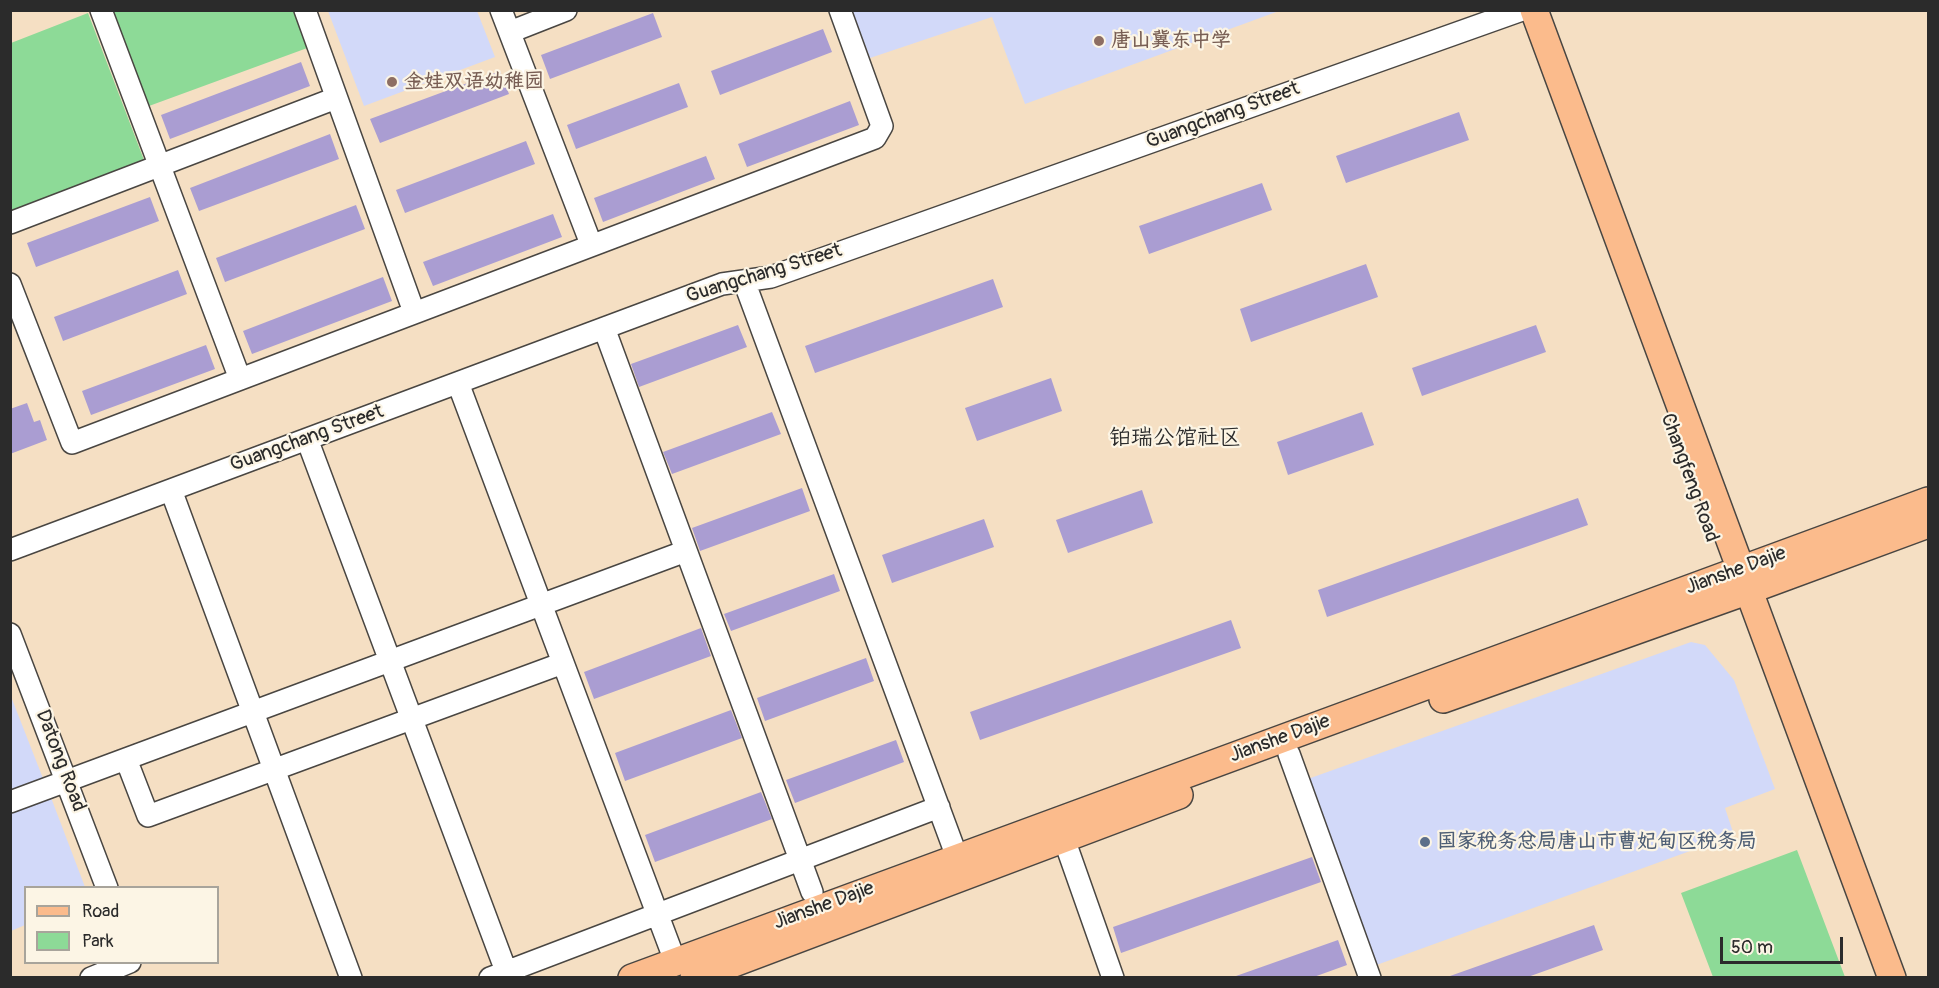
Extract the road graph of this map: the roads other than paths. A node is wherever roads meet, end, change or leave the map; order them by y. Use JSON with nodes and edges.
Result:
{"nodes":[{"id":1,"x":101,"y":10,"type":"edge"},
{"id":2,"x":305,"y":10,"type":"edge"},
{"id":3,"x":501,"y":10,"type":"edge"},
{"id":4,"x":566,"y":10,"type":"edge"},
{"id":5,"x":840,"y":10,"type":"edge"},
{"id":6,"x":1523,"y":11,"type":"edge"},
{"id":7,"x":510,"y":32,"type":"junction"},
{"id":8,"x":336,"y":98,"type":"junction"},
{"id":9,"x":160,"y":165,"type":"junction"},
{"id":10,"x":10,"y":223,"type":"edge"},
{"id":11,"x":591,"y":244,"type":"junction"},
{"id":12,"x":744,"y":281,"type":"junction"},
{"id":13,"x":10,"y":284,"type":"edge"},
{"id":14,"x":414,"y":312,"type":"junction"},
{"id":15,"x":604,"y":328,"type":"junction"},
{"id":16,"x":240,"y":379,"type":"junction"},
{"id":17,"x":458,"y":383,"type":"junction"},
{"id":18,"x":307,"y":439,"type":"junction"},
{"id":19,"x":171,"y":490,"type":"junction"},
{"id":20,"x":1929,"y":501,"type":"edge"},
{"id":21,"x":1929,"y":524,"type":"edge"},
{"id":22,"x":10,"y":550,"type":"edge"},
{"id":23,"x":687,"y":551,"type":"junction"},
{"id":24,"x":1737,"y":583,"type":"junction"},
{"id":25,"x":541,"y":604,"type":"junction"},
{"id":26,"x":10,"y":634,"type":"edge"},
{"id":27,"x":390,"y":661,"type":"junction"},
{"id":28,"x":563,"y":663,"type":"junction"},
{"id":29,"x":253,"y":712,"type":"junction"},
{"id":30,"x":412,"y":719,"type":"junction"},
{"id":31,"x":1289,"y":753,"type":"junction"},
{"id":32,"x":126,"y":759,"type":"junction"},
{"id":33,"x":274,"y":770,"type":"junction"},
{"id":34,"x":68,"y":781,"type":"junction"},
{"id":35,"x":10,"y":802,"type":"edge"},
{"id":36,"x":939,"y":807,"type":"junction"},
{"id":37,"x":1064,"y":839,"type":"junction"},
{"id":38,"x":957,"y":857,"type":"junction"},
{"id":39,"x":800,"y":859,"type":"junction"},
{"id":40,"x":106,"y":886,"type":"edge"},
{"id":41,"x":812,"y":892,"type":"dead end"},
{"id":42,"x":657,"y":914,"type":"junction"},
{"id":43,"x":127,"y":964,"type":"edge"},
{"id":44,"x":135,"y":964,"type":"edge"},
{"id":45,"x":685,"y":970,"type":"edge"},
{"id":46,"x":498,"y":974,"type":"edge"},
{"id":47,"x":91,"y":978,"type":"edge"},
{"id":48,"x":141,"y":978,"type":"edge"},
{"id":49,"x":351,"y":978,"type":"edge"},
{"id":50,"x":632,"y":978,"type":"edge"},
{"id":51,"x":1113,"y":978,"type":"edge"},
{"id":52,"x":1370,"y":978,"type":"edge"},
{"id":53,"x":1875,"y":978,"type":"edge"},
{"id":54,"x":1892,"y":978,"type":"edge"}],
"edges":[{"from":1,"to":9,"type":"street"},
{"from":2,"to":8,"type":"street"},
{"from":3,"to":7,"type":"street"},
{"from":4,"to":7,"type":"street"},
{"from":5,"to":11,"type":"street"},
{"from":6,"to":12,"type":"street","name":"Guangchang Street"},
{"from":6,"to":24,"type":"main road","name":"Changfeng Road"},
{"from":7,"to":11,"type":"street"},
{"from":8,"to":9,"type":"street"},
{"from":8,"to":14,"type":"street"},
{"from":9,"to":10,"type":"street"},
{"from":9,"to":16,"type":"street"},
{"from":11,"to":14,"type":"street"},
{"from":12,"to":15,"type":"street","name":"Guangchang Street"},
{"from":12,"to":36,"type":"street"},
{"from":13,"to":16,"type":"street"},
{"from":14,"to":16,"type":"street"},
{"from":15,"to":17,"type":"street","name":"Guangchang Street"},
{"from":15,"to":23,"type":"street"},
{"from":17,"to":18,"type":"street","name":"Guangchang Street"},
{"from":17,"to":25,"type":"street"},
{"from":18,"to":19,"type":"street","name":"Guangchang Street"},
{"from":18,"to":27,"type":"street"},
{"from":19,"to":22,"type":"street","name":"Guangchang Street"},
{"from":19,"to":29,"type":"street"},
{"from":20,"to":24,"type":"main road","name":"Jianshe Dajie"},
{"from":21,"to":24,"type":"main road","name":"Jianshe Dajie"},
{"from":23,"to":25,"type":"street"},
{"from":23,"to":39,"type":"street"},
{"from":24,"to":31,"type":"main road","name":"Jianshe Dajie"},
{"from":24,"to":38,"type":"main road","name":"Jianshe Dajie"},
{"from":24,"to":53,"type":"main road","name":"Changfeng Road"},
{"from":24,"to":54,"type":"main road"},
{"from":25,"to":27,"type":"street"},
{"from":25,"to":28,"type":"street"},
{"from":26,"to":34,"type":"street","name":"Datong Road"},
{"from":27,"to":29,"type":"street"},
{"from":27,"to":30,"type":"street"},
{"from":28,"to":30,"type":"street"},
{"from":28,"to":42,"type":"street"},
{"from":29,"to":32,"type":"street"},
{"from":29,"to":33,"type":"street"},
{"from":30,"to":33,"type":"street"},
{"from":30,"to":46,"type":"street"},
{"from":31,"to":37,"type":"main road","name":"Jianshe Dajie"},
{"from":31,"to":52,"type":"street"},
{"from":32,"to":33,"type":"street"},
{"from":32,"to":34,"type":"street"},
{"from":33,"to":49,"type":"street"},
{"from":34,"to":35,"type":"street"},
{"from":34,"to":40,"type":"street","name":"Datong Road"},
{"from":36,"to":38,"type":"street"},
{"from":36,"to":39,"type":"street"},
{"from":37,"to":45,"type":"main road","name":"Jianshe Dajie"},
{"from":37,"to":51,"type":"street"},
{"from":38,"to":45,"type":"main road","name":"Jianshe Dajie"},
{"from":39,"to":41,"type":"street"},
{"from":39,"to":42,"type":"street"},
{"from":42,"to":45,"type":"street"},
{"from":42,"to":46,"type":"street"},
{"from":43,"to":47,"type":"street"},
{"from":44,"to":48,"type":"street"},
{"from":45,"to":50,"type":"main road","name":"Jianshe Dajie"}]}
